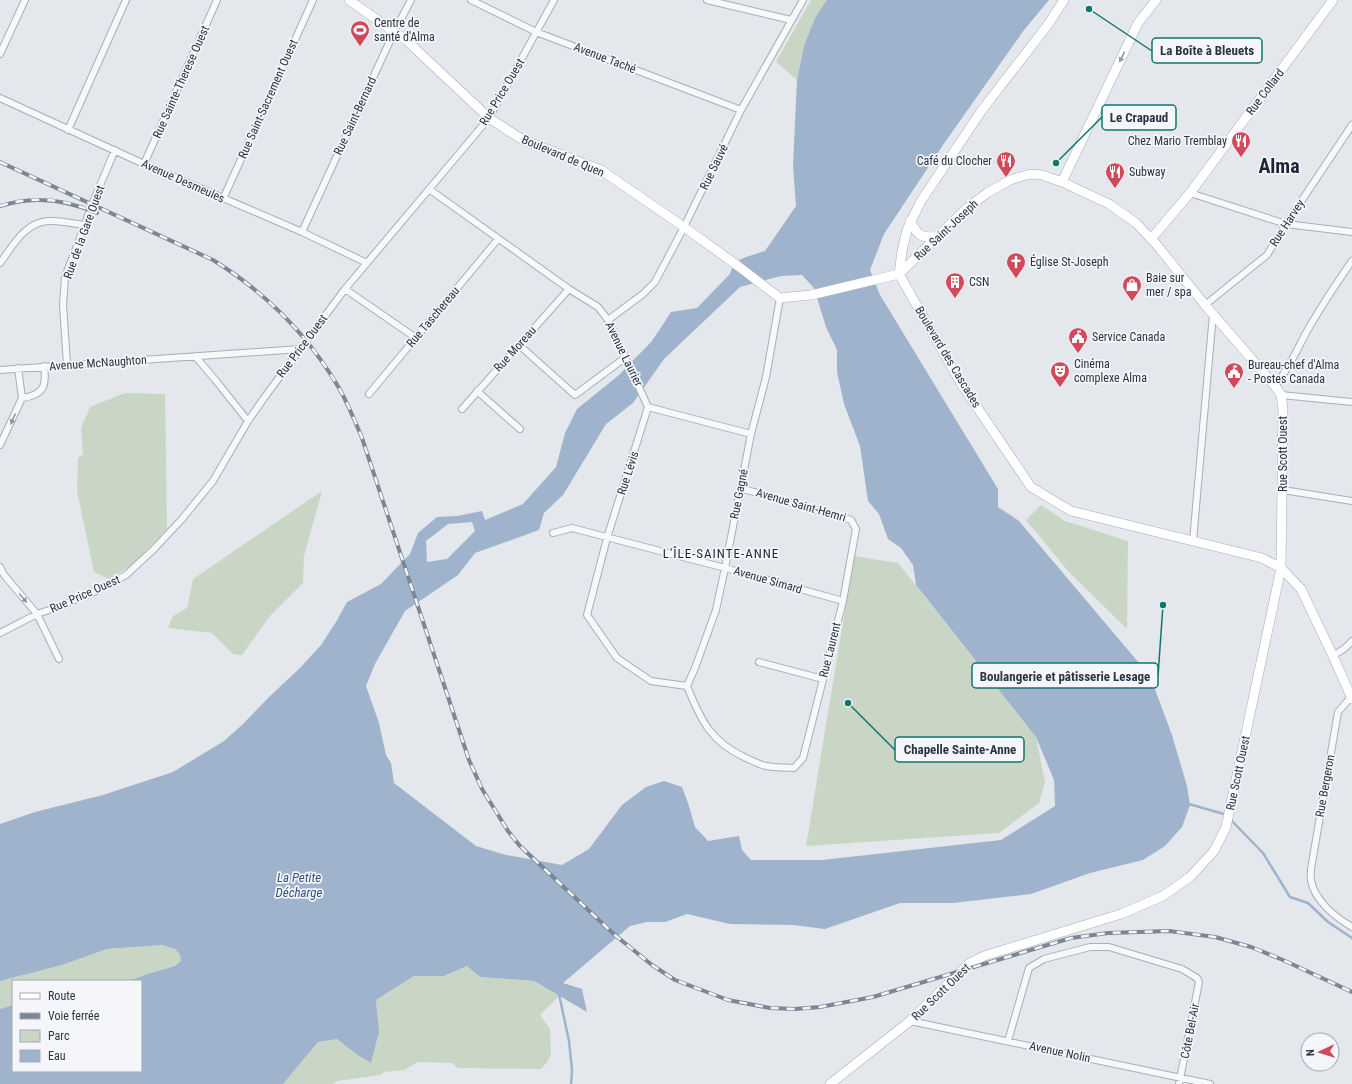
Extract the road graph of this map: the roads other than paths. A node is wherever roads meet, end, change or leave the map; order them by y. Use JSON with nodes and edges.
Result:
{"nodes":[{"id":1,"x":25,"y":0,"type":"edge"},
{"id":2,"x":126,"y":0,"type":"edge"},
{"id":3,"x":217,"y":0,"type":"edge"},
{"id":4,"x":313,"y":0,"type":"edge"},
{"id":5,"x":349,"y":0,"type":"edge"},
{"id":6,"x":411,"y":0,"type":"edge"},
{"id":7,"x":471,"y":0,"type":"edge"},
{"id":8,"x":554,"y":0,"type":"edge"},
{"id":9,"x":707,"y":0,"type":"edge"},
{"id":10,"x":803,"y":0,"type":"edge"},
{"id":11,"x":1064,"y":0,"type":"edge"},
{"id":12,"x":1156,"y":0,"type":"edge"},
{"id":13,"x":1333,"y":0,"type":"edge"},
{"id":14,"x":791,"y":20,"type":"junction"},
{"id":15,"x":394,"y":32,"type":"junction"},
{"id":16,"x":536,"y":32,"type":"junction"},
{"id":17,"x":0,"y":54,"type":"edge"},
{"id":18,"x":0,"y":98,"type":"edge"},
{"id":19,"x":742,"y":110,"type":"junction"},
{"id":20,"x":489,"y":118,"type":"junction"},
{"id":21,"x":1352,"y":125,"type":"edge"},
{"id":22,"x":68,"y":130,"type":"junction"},
{"id":23,"x":115,"y":150,"type":"junction"},
{"id":24,"x":144,"y":164,"type":"junction"},
{"id":25,"x":1062,"y":182,"type":"junction"},
{"id":26,"x":429,"y":189,"type":"junction"},
{"id":27,"x":1190,"y":193,"type":"junction"},
{"id":28,"x":223,"y":198,"type":"junction"},
{"id":29,"x":910,"y":221,"type":"junction"},
{"id":30,"x":1286,"y":224,"type":"junction"},
{"id":31,"x":86,"y":225,"type":"junction"},
{"id":32,"x":684,"y":227,"type":"junction"},
{"id":33,"x":302,"y":232,"type":"junction"},
{"id":34,"x":1352,"y":232,"type":"edge"},
{"id":35,"x":938,"y":237,"type":"junction"},
{"id":36,"x":498,"y":239,"type":"junction"},
{"id":37,"x":1151,"y":239,"type":"junction"},
{"id":38,"x":1352,"y":261,"type":"edge"},
{"id":39,"x":367,"y":262,"type":"junction"},
{"id":40,"x":0,"y":263,"type":"edge"},
{"id":41,"x":899,"y":274,"type":"junction"},
{"id":42,"x":345,"y":289,"type":"junction"},
{"id":43,"x":569,"y":289,"type":"junction"},
{"id":44,"x":780,"y":298,"type":"junction"},
{"id":45,"x":1205,"y":305,"type":"junction"},
{"id":46,"x":1213,"y":314,"type":"junction"},
{"id":47,"x":608,"y":320,"type":"junction"},
{"id":48,"x":416,"y":338,"type":"junction"},
{"id":49,"x":519,"y":345,"type":"junction"},
{"id":50,"x":300,"y":349,"type":"junction"},
{"id":51,"x":195,"y":356,"type":"junction"},
{"id":52,"x":626,"y":357,"type":"junction"},
{"id":53,"x":67,"y":364,"type":"junction"},
{"id":54,"x":44,"y":366,"type":"junction"},
{"id":55,"x":18,"y":368,"type":"junction"},
{"id":56,"x":0,"y":370,"type":"edge"},
{"id":57,"x":1275,"y":386,"type":"junction"},
{"id":58,"x":477,"y":391,"type":"junction"},
{"id":59,"x":369,"y":394,"type":"dead end"},
{"id":60,"x":1281,"y":395,"type":"junction"},
{"id":61,"x":22,"y":398,"type":"junction"},
{"id":62,"x":1352,"y":402,"type":"edge"},
{"id":63,"x":648,"y":407,"type":"junction"},
{"id":64,"x":462,"y":409,"type":"dead end"},
{"id":65,"x":248,"y":421,"type":"junction"},
{"id":66,"x":520,"y":429,"type":"dead end"},
{"id":67,"x":751,"y":434,"type":"junction"},
{"id":68,"x":0,"y":446,"type":"edge"},
{"id":69,"x":740,"y":488,"type":"junction"},
{"id":70,"x":1283,"y":490,"type":"junction"},
{"id":71,"x":1352,"y":501,"type":"edge"},
{"id":72,"x":856,"y":529,"type":"joint"},
{"id":73,"x":554,"y":533,"type":"dead end"},
{"id":74,"x":607,"y":538,"type":"junction"},
{"id":75,"x":1193,"y":541,"type":"junction"},
{"id":76,"x":0,"y":567,"type":"edge"},
{"id":77,"x":725,"y":568,"type":"junction"},
{"id":78,"x":1281,"y":568,"type":"junction"},
{"id":79,"x":842,"y":601,"type":"junction"},
{"id":80,"x":37,"y":614,"type":"junction"},
{"id":81,"x":0,"y":633,"type":"edge"},
{"id":82,"x":1352,"y":641,"type":"edge"},
{"id":83,"x":1333,"y":656,"type":"junction"},
{"id":84,"x":59,"y":659,"type":"dead end"},
{"id":85,"x":758,"y":662,"type":"dead end"},
{"id":86,"x":823,"y":679,"type":"junction"},
{"id":87,"x":687,"y":686,"type":"junction"},
{"id":88,"x":1351,"y":698,"type":"edge"},
{"id":89,"x":1352,"y":927,"type":"edge"},
{"id":90,"x":910,"y":1021,"type":"junction"},
{"id":91,"x":1008,"y":1041,"type":"junction"},
{"id":92,"x":1180,"y":1081,"type":"edge"},
{"id":93,"x":834,"y":1083,"type":"edge"},
{"id":94,"x":1210,"y":1084,"type":"edge"}],
"edges":[{"from":1,"to":17,"type":"street"},
{"from":2,"to":22,"type":"street"},
{"from":3,"to":24,"type":"street","name":"Rue Sainte-Therese Ouest"},
{"from":4,"to":28,"type":"street","name":"Rue Saint-Sacrement Ouest"},
{"from":5,"to":15,"type":"street","name":"Boulevard de Quen"},
{"from":6,"to":15,"type":"street","name":"Rue Saint-Bernard"},
{"from":7,"to":16,"type":"street","name":"Avenue Taché"},
{"from":8,"to":16,"type":"street","name":"Rue Price Ouest"},
{"from":9,"to":14,"type":"street"},
{"from":10,"to":14,"type":"street","name":"Rue Sauvé"},
{"from":11,"to":29,"type":"street"},
{"from":12,"to":25,"type":"street","one_way":true},
{"from":13,"to":27,"type":"street","name":"Rue Collard"},
{"from":14,"to":19,"type":"street","name":"Rue Sauvé"},
{"from":15,"to":20,"type":"street","name":"Boulevard de Quen"},
{"from":15,"to":33,"type":"street","name":"Rue Saint-Bernard"},
{"from":16,"to":19,"type":"street","name":"Avenue Taché"},
{"from":16,"to":20,"type":"street","name":"Rue Price Ouest"},
{"from":18,"to":22,"type":"street","name":"Avenue Desmeules"},
{"from":19,"to":32,"type":"street","name":"Rue Sauvé"},
{"from":20,"to":26,"type":"street","name":"Rue Price Ouest"},
{"from":20,"to":32,"type":"street","name":"Boulevard de Quen"},
{"from":21,"to":30,"type":"street","name":"Rue Harvey"},
{"from":22,"to":23,"type":"street","name":"Avenue Desmeules"},
{"from":23,"to":24,"type":"street","name":"Avenue Desmeules"},
{"from":23,"to":31,"type":"street","name":"Rue de la Gare Ouest"},
{"from":24,"to":28,"type":"street","name":"Avenue Desmeules"},
{"from":25,"to":35,"type":"street","name":"Rue Saint-Joseph"},
{"from":25,"to":37,"type":"street","name":"Rue Saint-Joseph"},
{"from":26,"to":36,"type":"street","name":"Avenue Laurier"},
{"from":26,"to":39,"type":"street","name":"Rue Price Ouest"},
{"from":27,"to":30,"type":"street"},
{"from":27,"to":37,"type":"street","name":"Rue Collard"},
{"from":28,"to":33,"type":"street","name":"Avenue Desmeules"},
{"from":29,"to":35,"type":"street"},
{"from":29,"to":41,"type":"street"},
{"from":30,"to":34,"type":"street"},
{"from":30,"to":45,"type":"street","name":"Rue Harvey"},
{"from":31,"to":40,"type":"street"},
{"from":31,"to":53,"type":"street","name":"Rue de la Gare Ouest"},
{"from":32,"to":44,"type":"street","name":"Boulevard de Quen"},
{"from":32,"to":47,"type":"street","name":"Rue Sauvé"},
{"from":33,"to":39,"type":"street","name":"Avenue Desmeules"},
{"from":35,"to":41,"type":"street","name":"Rue Saint-Joseph"},
{"from":36,"to":43,"type":"street","name":"Avenue Laurier"},
{"from":36,"to":48,"type":"street","name":"Rue Taschereau"},
{"from":37,"to":45,"type":"street","name":"Rue Saint-Joseph"},
{"from":38,"to":57,"type":"street"},
{"from":39,"to":42,"type":"street","name":"Rue Price Ouest"},
{"from":41,"to":44,"type":"street"},
{"from":41,"to":75,"type":"street","name":"Boulevard des Cascades"},
{"from":42,"to":48,"type":"street"},
{"from":42,"to":50,"type":"street","name":"Rue Price Ouest"},
{"from":43,"to":47,"type":"street","name":"Avenue Laurier"},
{"from":43,"to":49,"type":"street","name":"Rue Moreau"},
{"from":44,"to":67,"type":"street","name":"Rue Gagné"},
{"from":45,"to":46,"type":"street","name":"Rue Saint-Joseph"},
{"from":46,"to":57,"type":"street","name":"Rue Saint-Joseph"},
{"from":46,"to":75,"type":"street"},
{"from":47,"to":52,"type":"street","name":"Avenue Laurier"},
{"from":48,"to":59,"type":"street","name":"Rue Taschereau"},
{"from":49,"to":52,"type":"street"},
{"from":49,"to":58,"type":"street","name":"Rue Moreau"},
{"from":50,"to":51,"type":"street","name":"Avenue McNaughton"},
{"from":50,"to":65,"type":"street","name":"Rue Price Ouest"},
{"from":51,"to":53,"type":"street","name":"Avenue McNaughton"},
{"from":51,"to":65,"type":"street"},
{"from":52,"to":63,"type":"street","name":"Avenue Laurier"},
{"from":53,"to":54,"type":"street","name":"Avenue McNaughton"},
{"from":54,"to":55,"type":"street","name":"Avenue McNaughton"},
{"from":54,"to":61,"type":"street"},
{"from":55,"to":56,"type":"street","name":"Avenue McNaughton"},
{"from":55,"to":61,"type":"street"},
{"from":57,"to":60,"type":"street","name":"Rue Scott Ouest"},
{"from":58,"to":64,"type":"street","name":"Rue Moreau"},
{"from":58,"to":66,"type":"street"},
{"from":60,"to":62,"type":"street"},
{"from":60,"to":70,"type":"street","name":"Rue Scott Ouest"},
{"from":61,"to":68,"type":"street","one_way":true},
{"from":63,"to":67,"type":"street"},
{"from":63,"to":74,"type":"street","name":"Rue Lévis"},
{"from":65,"to":80,"type":"street","name":"Rue Price Ouest"},
{"from":67,"to":69,"type":"street","name":"Rue Gagné"},
{"from":69,"to":72,"type":"street","name":"Avenue Saint-Hemri"},
{"from":69,"to":77,"type":"street","name":"Rue Gagné"},
{"from":70,"to":71,"type":"street"},
{"from":70,"to":78,"type":"street","name":"Rue Scott Ouest"},
{"from":72,"to":79,"type":"street","name":"Rue Laurent"},
{"from":73,"to":74,"type":"street","name":"Avenue Simard"},
{"from":74,"to":77,"type":"street","name":"Avenue Simard"},
{"from":74,"to":87,"type":"street","name":"Rue Lévis"},
{"from":75,"to":78,"type":"street","name":"Boulevard des Cascades"},
{"from":76,"to":80,"type":"street","one_way":true},
{"from":77,"to":79,"type":"street","name":"Avenue Simard"},
{"from":77,"to":87,"type":"street","name":"Rue Gagné"},
{"from":78,"to":83,"type":"street","name":"Boulevard des Cascades"},
{"from":78,"to":90,"type":"street","name":"Rue Scott Ouest"},
{"from":79,"to":86,"type":"street","name":"Rue Laurent"},
{"from":80,"to":81,"type":"street","name":"Rue Price Ouest"},
{"from":80,"to":84,"type":"street"},
{"from":82,"to":83,"type":"street"},
{"from":83,"to":88,"type":"street","name":"Boulevard des Cascades"},
{"from":85,"to":86,"type":"street"},
{"from":86,"to":87,"type":"street","name":"Rue Laurent"},
{"from":88,"to":89,"type":"street","name":"Rue Bergeron"},
{"from":90,"to":91,"type":"street","name":"Avenue Nolin"},
{"from":90,"to":93,"type":"street","name":"Rue Scott Ouest"},
{"from":91,"to":92,"type":"street","name":"Avenue Nolin"},
{"from":91,"to":92,"type":"street","name":"Côte Bel-Air"},
{"from":92,"to":94,"type":"street","name":"Avenue Nolin"}]}
